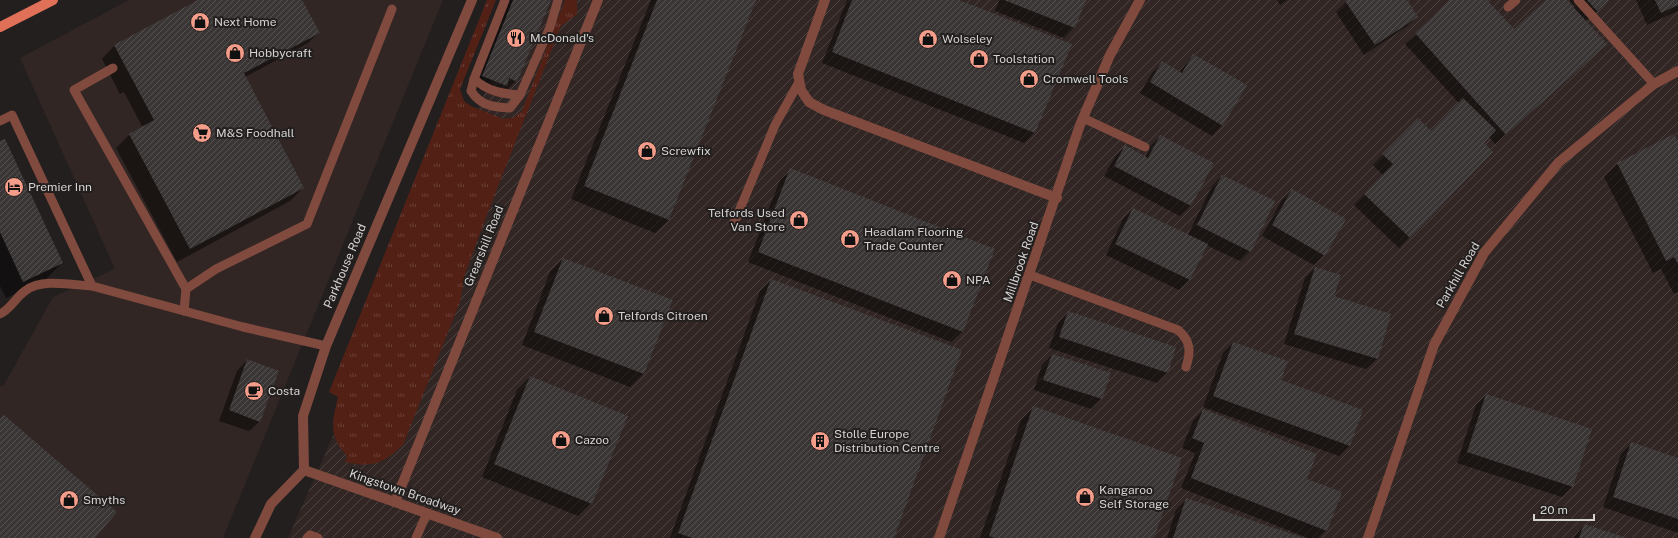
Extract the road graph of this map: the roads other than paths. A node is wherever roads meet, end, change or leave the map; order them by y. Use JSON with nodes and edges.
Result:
{"nodes":[{"id":1,"x":53,"y":0,"type":"edge"},
{"id":2,"x":472,"y":0,"type":"edge"},
{"id":3,"x":505,"y":0,"type":"edge"},
{"id":4,"x":558,"y":0,"type":"edge"},
{"id":5,"x":598,"y":0,"type":"edge"},
{"id":6,"x":825,"y":0,"type":"edge"},
{"id":7,"x":1140,"y":0,"type":"edge"},
{"id":8,"x":1516,"y":0,"type":"edge"},
{"id":9,"x":1578,"y":0,"type":"edge"},
{"id":10,"x":1508,"y":7,"type":"dead end"},
{"id":11,"x":392,"y":9,"type":"dead end"},
{"id":12,"x":0,"y":27,"type":"edge"},
{"id":13,"x":113,"y":68,"type":"dead end"},
{"id":14,"x":1678,"y":71,"type":"edge"},
{"id":15,"x":474,"y":79,"type":"junction"},
{"id":16,"x":799,"y":82,"type":"junction"},
{"id":17,"x":1654,"y":84,"type":"junction"},
{"id":18,"x":520,"y":95,"type":"junction"},
{"id":19,"x":1083,"y":118,"type":"junction"},
{"id":20,"x":0,"y":121,"type":"edge"},
{"id":21,"x":1146,"y":147,"type":"dead end"},
{"id":22,"x":1057,"y":198,"type":"junction"},
{"id":23,"x":734,"y":224,"type":"dead end"},
{"id":24,"x":1030,"y":275,"type":"junction"},
{"id":25,"x":92,"y":286,"type":"junction"},
{"id":26,"x":186,"y":289,"type":"junction"},
{"id":27,"x":184,"y":311,"type":"junction"},
{"id":28,"x":0,"y":314,"type":"edge"},
{"id":29,"x":326,"y":346,"type":"junction"},
{"id":30,"x":1186,"y":367,"type":"dead end"},
{"id":31,"x":304,"y":470,"type":"junction"},
{"id":32,"x":394,"y":502,"type":"junction"},
{"id":33,"x":427,"y":513,"type":"junction"},
{"id":34,"x":255,"y":538,"type":"edge"},
{"id":35,"x":416,"y":538,"type":"edge"},
{"id":36,"x":497,"y":538,"type":"edge"},
{"id":37,"x":939,"y":538,"type":"edge"},
{"id":38,"x":1368,"y":538,"type":"edge"}],
"edges":[{"from":1,"to":12,"type":"main road"},
{"from":2,"to":29,"type":"street","name":"Parkhouse Road"},
{"from":3,"to":15,"type":"lane"},
{"from":4,"to":18,"type":"lane"},
{"from":5,"to":32,"type":"street","name":"Grearshill Road"},
{"from":6,"to":16,"type":"street"},
{"from":7,"to":19,"type":"street","name":"Millbrook Road"},
{"from":8,"to":10,"type":"lane"},
{"from":9,"to":17,"type":"lane"},
{"from":11,"to":26,"type":"lane"},
{"from":13,"to":26,"type":"lane"},
{"from":14,"to":17,"type":"street","name":"Parkhill Road"},
{"from":15,"to":18,"type":"lane"},
{"from":15,"to":18,"type":"lane"},
{"from":16,"to":22,"type":"street"},
{"from":16,"to":23,"type":"lane"},
{"from":17,"to":38,"type":"street","name":"Parkhill Road"},
{"from":19,"to":21,"type":"lane"},
{"from":19,"to":22,"type":"street","name":"Millbrook Road"},
{"from":20,"to":25,"type":"lane"},
{"from":22,"to":24,"type":"street","name":"Millbrook Road"},
{"from":24,"to":30,"type":"lane"},
{"from":24,"to":37,"type":"street","name":"Millbrook Road"},
{"from":25,"to":27,"type":"lane"},
{"from":25,"to":28,"type":"lane"},
{"from":26,"to":27,"type":"lane"},
{"from":27,"to":29,"type":"lane"},
{"from":29,"to":31,"type":"street","name":"Parkhouse Road"},
{"from":31,"to":32,"type":"street","name":"Kingstown Broadway"},
{"from":31,"to":34,"type":"street"},
{"from":32,"to":33,"type":"street","name":"Kingstown Broadway"},
{"from":33,"to":35,"type":"lane"},
{"from":33,"to":36,"type":"street","name":"Kingstown Broadway"}]}
